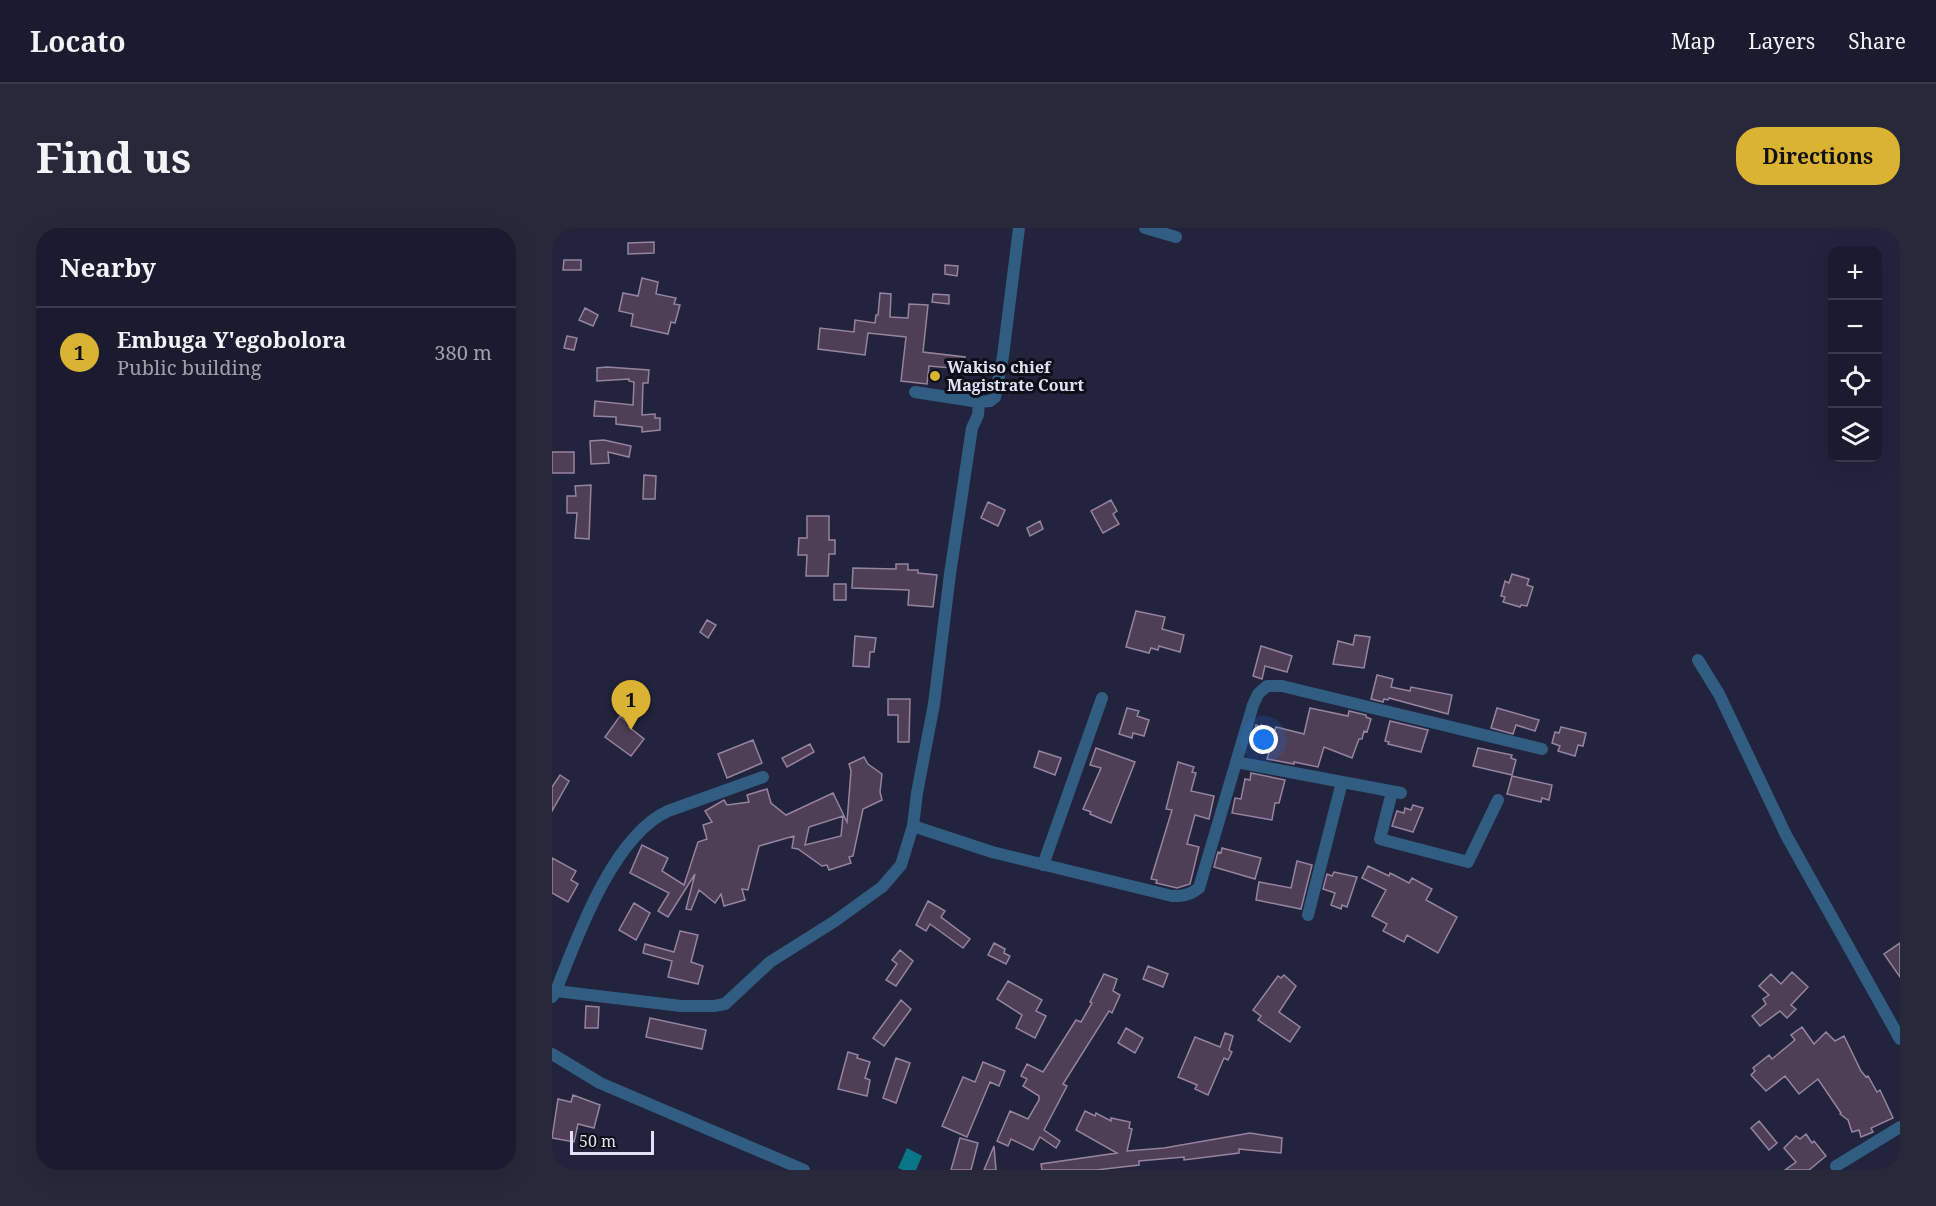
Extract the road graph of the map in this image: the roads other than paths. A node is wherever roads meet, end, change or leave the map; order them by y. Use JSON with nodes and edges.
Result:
{"nodes":[{"id":1,"x":1019,"y":228,"type":"edge"},
{"id":2,"x":1145,"y":228,"type":"edge"},
{"id":3,"x":1176,"y":237,"type":"dead end"},
{"id":4,"x":915,"y":392,"type":"dead end"},
{"id":5,"x":979,"y":402,"type":"junction"},
{"id":6,"x":1698,"y":660,"type":"dead end"},
{"id":7,"x":1102,"y":698,"type":"dead end"},
{"id":8,"x":1542,"y":749,"type":"dead end"},
{"id":9,"x":1236,"y":762,"type":"junction"},
{"id":10,"x":763,"y":777,"type":"dead end"},
{"id":11,"x":1342,"y":782,"type":"junction"},
{"id":12,"x":1498,"y":800,"type":"dead end"},
{"id":13,"x":913,"y":826,"type":"junction"},
{"id":14,"x":1043,"y":865,"type":"junction"},
{"id":15,"x":1308,"y":915,"type":"dead end"},
{"id":16,"x":554,"y":994,"type":"edge"},
{"id":17,"x":1900,"y":1039,"type":"edge"},
{"id":18,"x":552,"y":1054,"type":"edge"},
{"id":19,"x":1900,"y":1127,"type":"edge"},
{"id":20,"x":1836,"y":1166,"type":"dead end"},
{"id":21,"x":804,"y":1170,"type":"edge"}],
"edges":[{"from":1,"to":5,"type":"street"},
{"from":2,"to":3,"type":"street"},
{"from":4,"to":5,"type":"street"},
{"from":5,"to":13,"type":"street"},
{"from":6,"to":17,"type":"street"},
{"from":7,"to":14,"type":"street"},
{"from":8,"to":9,"type":"street"},
{"from":9,"to":11,"type":"street"},
{"from":9,"to":14,"type":"street"},
{"from":10,"to":16,"type":"street"},
{"from":11,"to":12,"type":"street"},
{"from":11,"to":15,"type":"street"},
{"from":13,"to":14,"type":"street"},
{"from":13,"to":16,"type":"street"},
{"from":18,"to":21,"type":"street"},
{"from":19,"to":20,"type":"street"}]}
